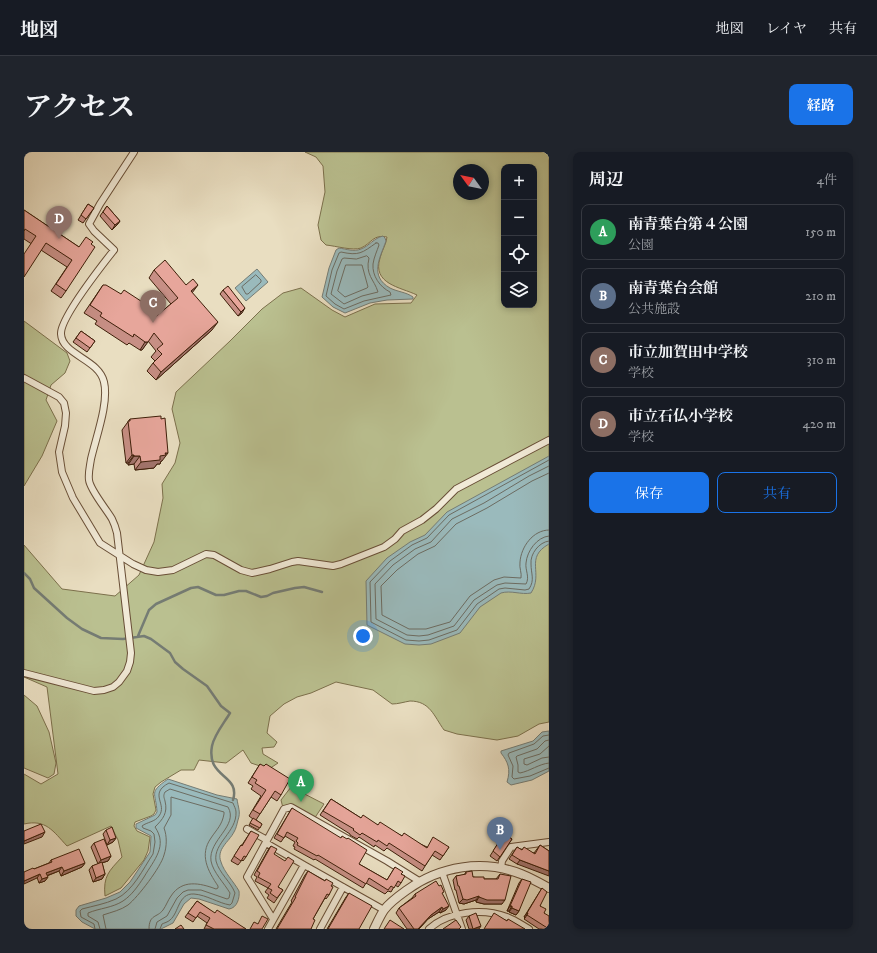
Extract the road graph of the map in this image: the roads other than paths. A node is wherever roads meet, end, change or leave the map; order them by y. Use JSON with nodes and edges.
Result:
{"nodes":[{"id":1,"x":134,"y":152,"type":"edge"},
{"id":2,"x":24,"y":378,"type":"edge"},
{"id":3,"x":549,"y":440,"type":"edge"},
{"id":4,"x":121,"y":556,"type":"junction"},
{"id":5,"x":24,"y":673,"type":"edge"},
{"id":6,"x":247,"y":829,"type":"dead end"},
{"id":7,"x":266,"y":842,"type":"junction"},
{"id":8,"x":549,"y":842,"type":"edge"},
{"id":9,"x":304,"y":865,"type":"junction"},
{"id":10,"x":500,"y":868,"type":"junction"},
{"id":11,"x":442,"y":872,"type":"junction"},
{"id":12,"x":419,"y":881,"type":"junction"},
{"id":13,"x":343,"y":887,"type":"junction"},
{"id":14,"x":549,"y":888,"type":"edge"},
{"id":15,"x":384,"y":910,"type":"junction"},
{"id":16,"x":456,"y":914,"type":"junction"},
{"id":17,"x":273,"y":919,"type":"junction"},
{"id":18,"x":268,"y":929,"type":"edge"},
{"id":19,"x":320,"y":929,"type":"edge"},
{"id":20,"x":374,"y":929,"type":"edge"},
{"id":21,"x":429,"y":929,"type":"edge"},
{"id":22,"x":462,"y":929,"type":"edge"},
{"id":23,"x":529,"y":929,"type":"edge"}],
"edges":[{"from":1,"to":4,"type":"street"},
{"from":2,"to":4,"type":"street"},
{"from":3,"to":4,"type":"street"},
{"from":4,"to":5,"type":"street"},
{"from":6,"to":7,"type":"street"},
{"from":7,"to":9,"type":"street"},
{"from":7,"to":12,"type":"street"},
{"from":7,"to":17,"type":"street"},
{"from":8,"to":10,"type":"street"},
{"from":9,"to":13,"type":"street"},
{"from":9,"to":17,"type":"street"},
{"from":10,"to":11,"type":"street"},
{"from":10,"to":14,"type":"street"},
{"from":11,"to":12,"type":"street"},
{"from":11,"to":16,"type":"street"},
{"from":12,"to":15,"type":"street"},
{"from":13,"to":15,"type":"street"},
{"from":13,"to":19,"type":"street"},
{"from":15,"to":20,"type":"street"},
{"from":16,"to":21,"type":"street"},
{"from":16,"to":22,"type":"street"},
{"from":16,"to":23,"type":"street"},
{"from":17,"to":18,"type":"street"}]}
